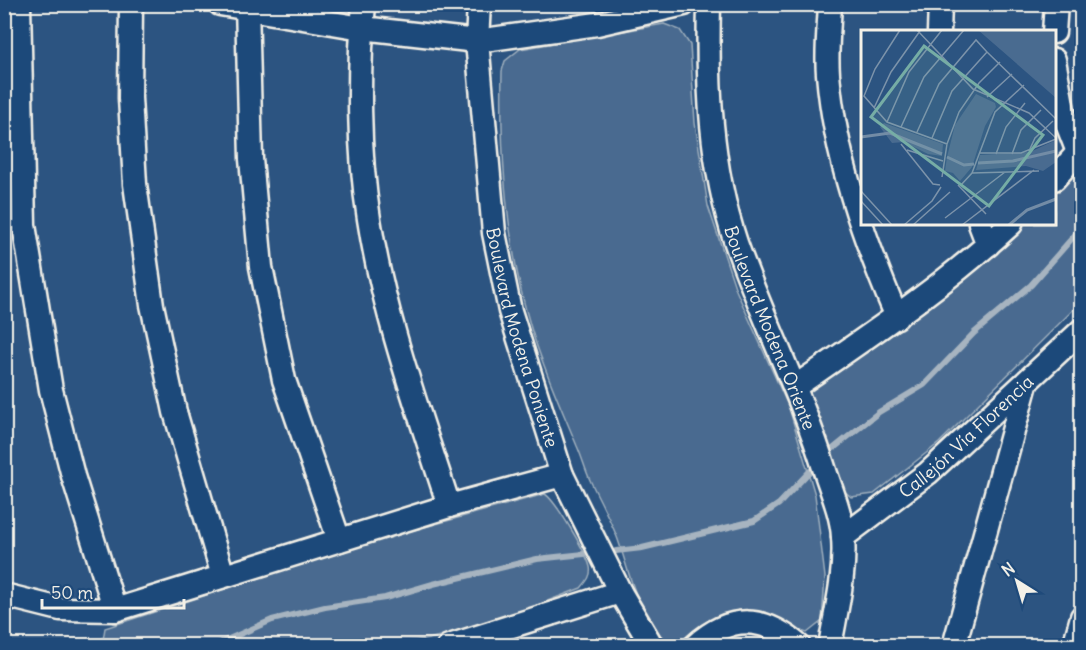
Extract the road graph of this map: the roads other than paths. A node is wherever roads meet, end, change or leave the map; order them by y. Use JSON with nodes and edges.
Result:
{"nodes":[{"id":1,"x":19,"y":4,"type":"edge"},
{"id":2,"x":131,"y":4,"type":"edge"},
{"id":3,"x":220,"y":4,"type":"edge"},
{"id":4,"x":364,"y":4,"type":"edge"},
{"id":5,"x":479,"y":4,"type":"edge"},
{"id":6,"x":684,"y":4,"type":"edge"},
{"id":7,"x":710,"y":4,"type":"edge"},
{"id":8,"x":830,"y":4,"type":"edge"},
{"id":9,"x":940,"y":4,"type":"edge"},
{"id":10,"x":1056,"y":4,"type":"edge"},
{"id":11,"x":246,"y":7,"type":"edge"},
{"id":12,"x":597,"y":14,"type":"edge"},
{"id":13,"x":362,"y":28,"type":"junction"},
{"id":14,"x":939,"y":30,"type":"edge"},
{"id":15,"x":1054,"y":30,"type":"edge"},
{"id":16,"x":477,"y":41,"type":"junction"},
{"id":17,"x":1056,"y":71,"type":"edge"},
{"id":18,"x":1080,"y":150,"type":"edge"},
{"id":19,"x":1056,"y":177,"type":"edge"},
{"id":20,"x":861,"y":222,"type":"edge"},
{"id":21,"x":862,"y":225,"type":"edge"},
{"id":22,"x":980,"y":225,"type":"edge"},
{"id":23,"x":1010,"y":225,"type":"edge"},
{"id":24,"x":987,"y":245,"type":"junction"},
{"id":25,"x":897,"y":316,"type":"junction"},
{"id":26,"x":1082,"y":330,"type":"edge"},
{"id":27,"x":1026,"y":383,"type":"junction"},
{"id":28,"x":796,"y":386,"type":"junction"},
{"id":29,"x":562,"y":475,"type":"junction"},
{"id":30,"x":449,"y":506,"type":"junction"},
{"id":31,"x":843,"y":537,"type":"junction"},
{"id":32,"x":339,"y":540,"type":"junction"},
{"id":33,"x":223,"y":576,"type":"junction"},
{"id":34,"x":620,"y":592,"type":"junction"},
{"id":35,"x":4,"y":595,"type":"edge"},
{"id":36,"x":115,"y":610,"type":"junction"},
{"id":37,"x":1082,"y":617,"type":"edge"},
{"id":38,"x":449,"y":645,"type":"edge"},
{"id":39,"x":652,"y":645,"type":"edge"},
{"id":40,"x":695,"y":645,"type":"edge"},
{"id":41,"x":799,"y":645,"type":"edge"},
{"id":42,"x":830,"y":645,"type":"edge"},
{"id":43,"x":954,"y":645,"type":"edge"},
{"id":44,"x":1074,"y":645,"type":"edge"}],
"edges":[{"from":1,"to":36,"type":"street"},
{"from":2,"to":33,"type":"street"},
{"from":3,"to":11,"type":"street"},
{"from":4,"to":13,"type":"street"},
{"from":5,"to":16,"type":"street","name":"Boulevard Modena Poniente"},
{"from":6,"to":12,"type":"street"},
{"from":7,"to":28,"type":"street","name":"Boulevard Modena Oriente"},
{"from":8,"to":20,"type":"street"},
{"from":9,"to":14,"type":"street"},
{"from":10,"to":15,"type":"street"},
{"from":11,"to":13,"type":"street"},
{"from":11,"to":32,"type":"street"},
{"from":12,"to":16,"type":"street"},
{"from":13,"to":16,"type":"street"},
{"from":13,"to":30,"type":"street"},
{"from":16,"to":29,"type":"street","name":"Boulevard Modena Poniente"},
{"from":17,"to":18,"type":"street"},
{"from":18,"to":19,"type":"street"},
{"from":21,"to":25,"type":"street"},
{"from":22,"to":24,"type":"street"},
{"from":23,"to":24,"type":"street"},
{"from":24,"to":25,"type":"street"},
{"from":25,"to":28,"type":"street"},
{"from":26,"to":27,"type":"street","name":"Callejón Vía Florencia"},
{"from":27,"to":31,"type":"street","name":"Callejón Vía Florencia"},
{"from":27,"to":43,"type":"street"},
{"from":28,"to":31,"type":"street","name":"Boulevard Modena Oriente"},
{"from":29,"to":30,"type":"street"},
{"from":29,"to":34,"type":"street","name":"Boulevard Modena Poniente"},
{"from":30,"to":32,"type":"street"},
{"from":31,"to":42,"type":"street","name":"Boulevard Modena Oriente"},
{"from":32,"to":33,"type":"street"},
{"from":33,"to":36,"type":"street"},
{"from":34,"to":38,"type":"street"},
{"from":34,"to":39,"type":"street","name":"Boulevard Modena Poniente"},
{"from":35,"to":36,"type":"street"},
{"from":37,"to":44,"type":"street"},
{"from":40,"to":41,"type":"street"}]}
